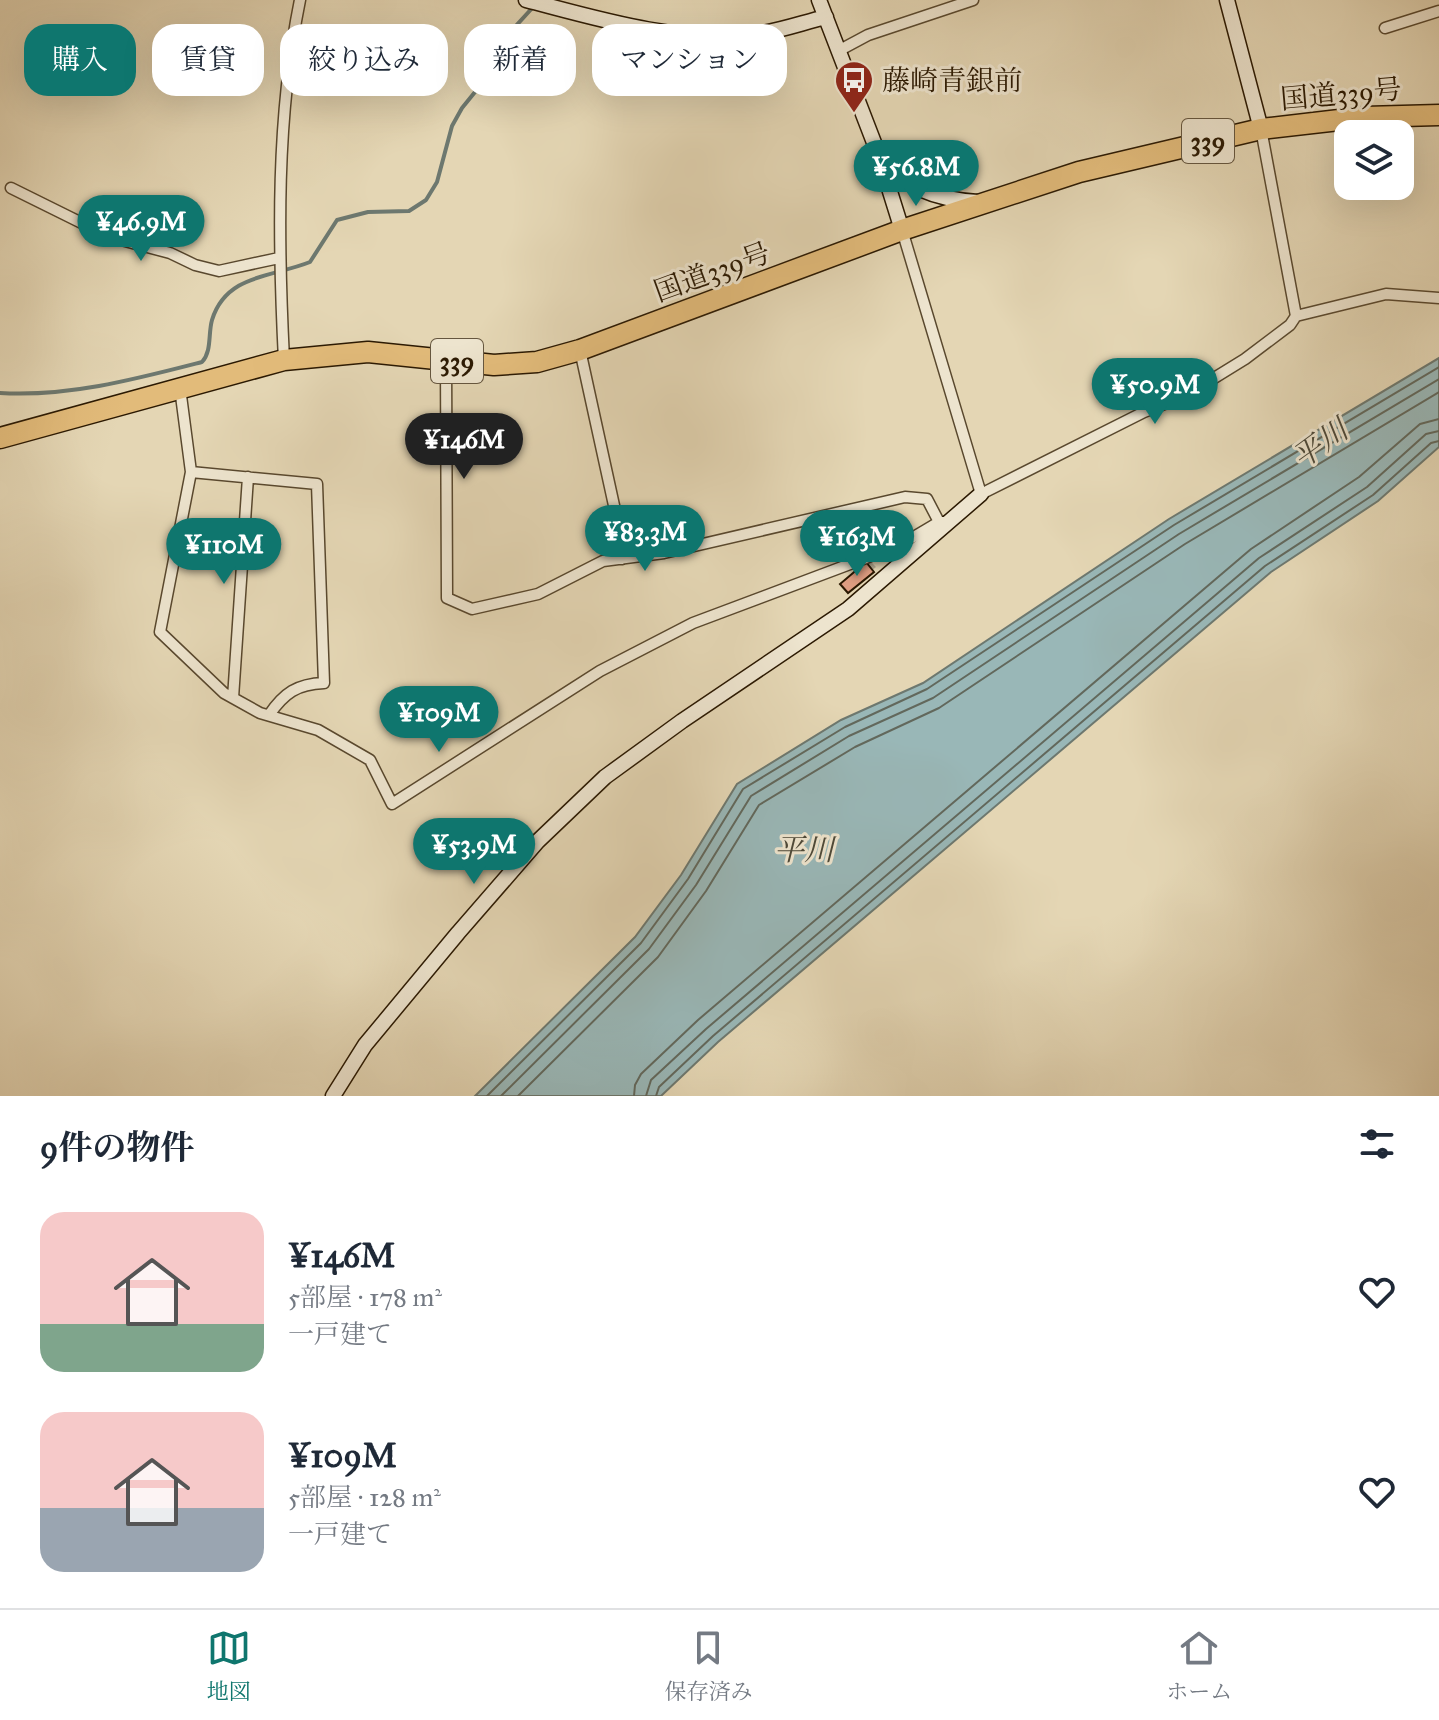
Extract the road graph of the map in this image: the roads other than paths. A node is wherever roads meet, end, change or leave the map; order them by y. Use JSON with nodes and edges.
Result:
{"nodes":[{"id":1,"x":300,"y":0,"type":"edge"},
{"id":2,"x":526,"y":0,"type":"edge"},
{"id":3,"x":819,"y":0,"type":"edge"},
{"id":4,"x":973,"y":0,"type":"edge"},
{"id":5,"x":1227,"y":0,"type":"edge"},
{"id":6,"x":1439,"y":11,"type":"edge"},
{"id":7,"x":826,"y":17,"type":"junction"},
{"id":8,"x":1385,"y":28,"type":"dead end"},
{"id":9,"x":840,"y":50,"type":"junction"},
{"id":10,"x":1439,"y":115,"type":"edge"},
{"id":11,"x":1261,"y":129,"type":"junction"},
{"id":12,"x":878,"y":153,"type":"junction"},
{"id":13,"x":11,"y":188,"type":"dead end"},
{"id":14,"x":984,"y":202,"type":"junction"},
{"id":15,"x":902,"y":230,"type":"junction"},
{"id":16,"x":279,"y":258,"type":"junction"},
{"id":17,"x":1439,"y":298,"type":"edge"},
{"id":18,"x":1296,"y":316,"type":"junction"},
{"id":19,"x":580,"y":350,"type":"junction"},
{"id":20,"x":284,"y":360,"type":"junction"},
{"id":21,"x":446,"y":360,"type":"junction"},
{"id":22,"x":180,"y":388,"type":"junction"},
{"id":23,"x":0,"y":438,"type":"edge"},
{"id":24,"x":191,"y":472,"type":"junction"},
{"id":25,"x":248,"y":477,"type":"junction"},
{"id":26,"x":981,"y":494,"type":"junction"},
{"id":27,"x":943,"y":522,"type":"junction"},
{"id":28,"x":622,"y":559,"type":"junction"},
{"id":29,"x":233,"y":698,"type":"junction"},
{"id":30,"x":269,"y":715,"type":"junction"},
{"id":31,"x":333,"y":1096,"type":"edge"}],
"edges":[{"from":1,"to":16,"type":"street"},
{"from":2,"to":7,"type":"street"},
{"from":3,"to":7,"type":"street"},
{"from":4,"to":9,"type":"street"},
{"from":5,"to":11,"type":"street"},
{"from":6,"to":8,"type":"street"},
{"from":7,"to":9,"type":"street"},
{"from":9,"to":12,"type":"street"},
{"from":10,"to":11,"type":"highway","name":"国道339号","number":"339"},
{"from":11,"to":14,"type":"highway","name":"国道339号","number":"339"},
{"from":11,"to":18,"type":"street"},
{"from":12,"to":14,"type":"street"},
{"from":12,"to":15,"type":"street"},
{"from":13,"to":16,"type":"street"},
{"from":14,"to":15,"type":"highway","name":"国道339号","number":"339"},
{"from":15,"to":19,"type":"highway","name":"国道339号","number":"339"},
{"from":15,"to":26,"type":"street"},
{"from":16,"to":20,"type":"street"},
{"from":17,"to":18,"type":"street"},
{"from":18,"to":26,"type":"street"},
{"from":19,"to":21,"type":"highway","name":"国道339号","number":"339"},
{"from":19,"to":28,"type":"street"},
{"from":20,"to":21,"type":"highway","name":"国道339号","number":"339"},
{"from":20,"to":22,"type":"highway","name":"国道339号","number":"339"},
{"from":21,"to":28,"type":"street"},
{"from":22,"to":23,"type":"highway","name":"国道339号","number":"339"},
{"from":22,"to":24,"type":"street"},
{"from":24,"to":25,"type":"street"},
{"from":24,"to":29,"type":"street"},
{"from":25,"to":29,"type":"street"},
{"from":25,"to":30,"type":"street"},
{"from":26,"to":27,"type":"street"},
{"from":27,"to":28,"type":"street"},
{"from":27,"to":30,"type":"street"},
{"from":27,"to":31,"type":"street"},
{"from":29,"to":30,"type":"street"}]}
